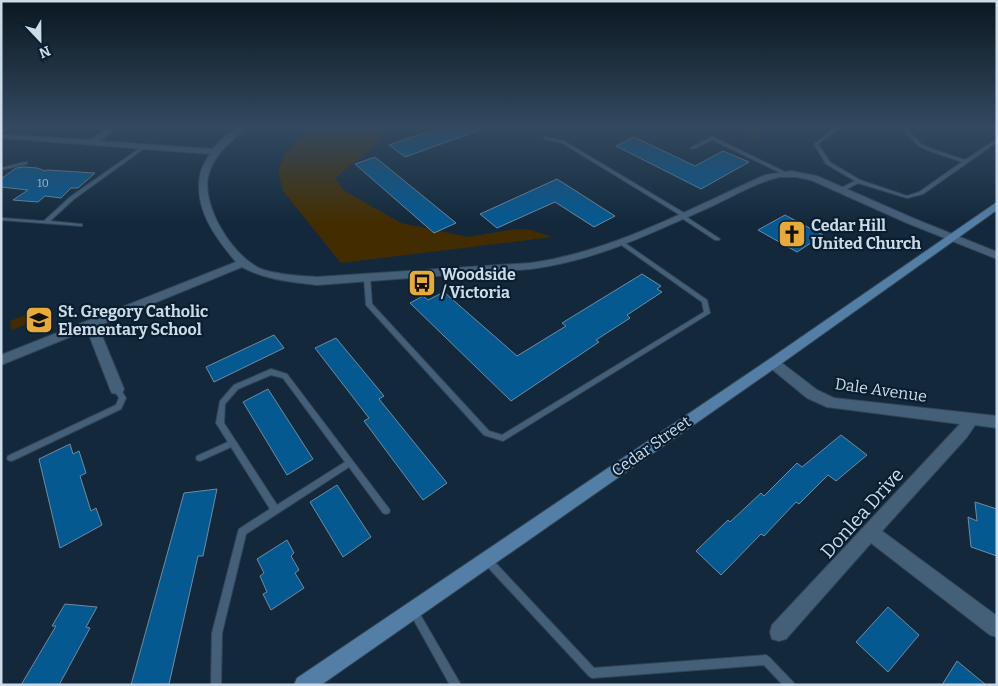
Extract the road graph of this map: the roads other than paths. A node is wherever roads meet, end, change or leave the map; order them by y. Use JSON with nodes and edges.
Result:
{"nodes":[{"id":1,"x":128,"y":158,"type":"edge"},
{"id":2,"x":212,"y":158,"type":"edge"},
{"id":3,"x":589,"y":158,"type":"edge"},
{"id":4,"x":754,"y":158,"type":"edge"},
{"id":5,"x":825,"y":158,"type":"edge"},
{"id":6,"x":954,"y":158,"type":"edge"},
{"id":7,"x":972,"y":158,"type":"edge"},
{"id":8,"x":966,"y":162,"type":"junction"},
{"id":9,"x":25,"y":163,"type":"dead end"},
{"id":10,"x":1,"y":169,"type":"edge"},
{"id":11,"x":783,"y":172,"type":"junction"},
{"id":12,"x":858,"y":181,"type":"junction"},
{"id":13,"x":841,"y":190,"type":"junction"},
{"id":14,"x":997,"y":205,"type":"edge"},
{"id":15,"x":683,"y":215,"type":"junction"},
{"id":16,"x":1,"y":219,"type":"edge"},
{"id":17,"x":46,"y":222,"type":"junction"},
{"id":18,"x":80,"y":224,"type":"dead end"},
{"id":19,"x":950,"y":237,"type":"junction"},
{"id":20,"x":717,"y":238,"type":"dead end"},
{"id":21,"x":622,"y":243,"type":"junction"},
{"id":22,"x":997,"y":256,"type":"edge"},
{"id":23,"x":243,"y":263,"type":"junction"},
{"id":24,"x":366,"y":277,"type":"junction"},
{"id":25,"x":91,"y":324,"type":"junction"},
{"id":26,"x":1,"y":360,"type":"edge"},
{"id":27,"x":772,"y":363,"type":"junction"},
{"id":28,"x":117,"y":389,"type":"joint"},
{"id":29,"x":971,"y":419,"type":"junction"},
{"id":30,"x":997,"y":422,"type":"edge"},
{"id":31,"x":233,"y":443,"type":"junction"},
{"id":32,"x":12,"y":458,"type":"dead end"},
{"id":33,"x":200,"y":458,"type":"dead end"},
{"id":34,"x":350,"y":464,"type":"junction"},
{"id":35,"x":386,"y":510,"type":"dead end"},
{"id":36,"x":276,"y":511,"type":"junction"},
{"id":37,"x":871,"y":532,"type":"junction"},
{"id":38,"x":486,"y":559,"type":"junction"},
{"id":39,"x":413,"y":610,"type":"junction"},
{"id":40,"x":997,"y":628,"type":"edge"},
{"id":41,"x":779,"y":632,"type":"dead end"},
{"id":42,"x":216,"y":685,"type":"edge"},
{"id":43,"x":304,"y":685,"type":"edge"},
{"id":44,"x":456,"y":685,"type":"edge"},
{"id":45,"x":790,"y":685,"type":"edge"}],
"edges":[{"from":1,"to":17,"type":"lane"},
{"from":2,"to":23,"type":"street"},
{"from":3,"to":15,"type":"lane"},
{"from":4,"to":11,"type":"lane"},
{"from":5,"to":12,"type":"lane"},
{"from":6,"to":8,"type":"lane"},
{"from":7,"to":8,"type":"lane"},
{"from":8,"to":12,"type":"lane"},
{"from":9,"to":10,"type":"lane"},
{"from":11,"to":13,"type":"street"},
{"from":11,"to":15,"type":"street"},
{"from":12,"to":13,"type":"lane"},
{"from":13,"to":19,"type":"street"},
{"from":14,"to":19,"type":"main road","name":"Cedar Street"},
{"from":15,"to":20,"type":"lane"},
{"from":15,"to":21,"type":"street"},
{"from":16,"to":17,"type":"lane"},
{"from":17,"to":18,"type":"lane"},
{"from":19,"to":22,"type":"street"},
{"from":19,"to":27,"type":"main road","name":"Cedar Street"},
{"from":21,"to":24,"type":"street"},
{"from":21,"to":24,"type":"lane"},
{"from":23,"to":24,"type":"street"},
{"from":23,"to":25,"type":"street"},
{"from":25,"to":26,"type":"street"},
{"from":25,"to":28,"type":"street"},
{"from":27,"to":29,"type":"street","name":"Dale Avenue"},
{"from":27,"to":38,"type":"main road","name":"Cedar Street"},
{"from":28,"to":32,"type":"lane"},
{"from":29,"to":30,"type":"street","name":"Dale Avenue"},
{"from":29,"to":37,"type":"street","name":"Donlea Drive"},
{"from":31,"to":33,"type":"lane"},
{"from":31,"to":34,"type":"lane"},
{"from":31,"to":36,"type":"lane"},
{"from":34,"to":35,"type":"lane"},
{"from":34,"to":36,"type":"lane"},
{"from":36,"to":42,"type":"lane"},
{"from":37,"to":40,"type":"street"},
{"from":37,"to":41,"type":"street","name":"Donlea Drive"},
{"from":38,"to":39,"type":"main road","name":"Cedar Street"},
{"from":38,"to":45,"type":"lane"},
{"from":39,"to":43,"type":"main road","name":"Cedar Street"},
{"from":39,"to":44,"type":"lane"}]}
